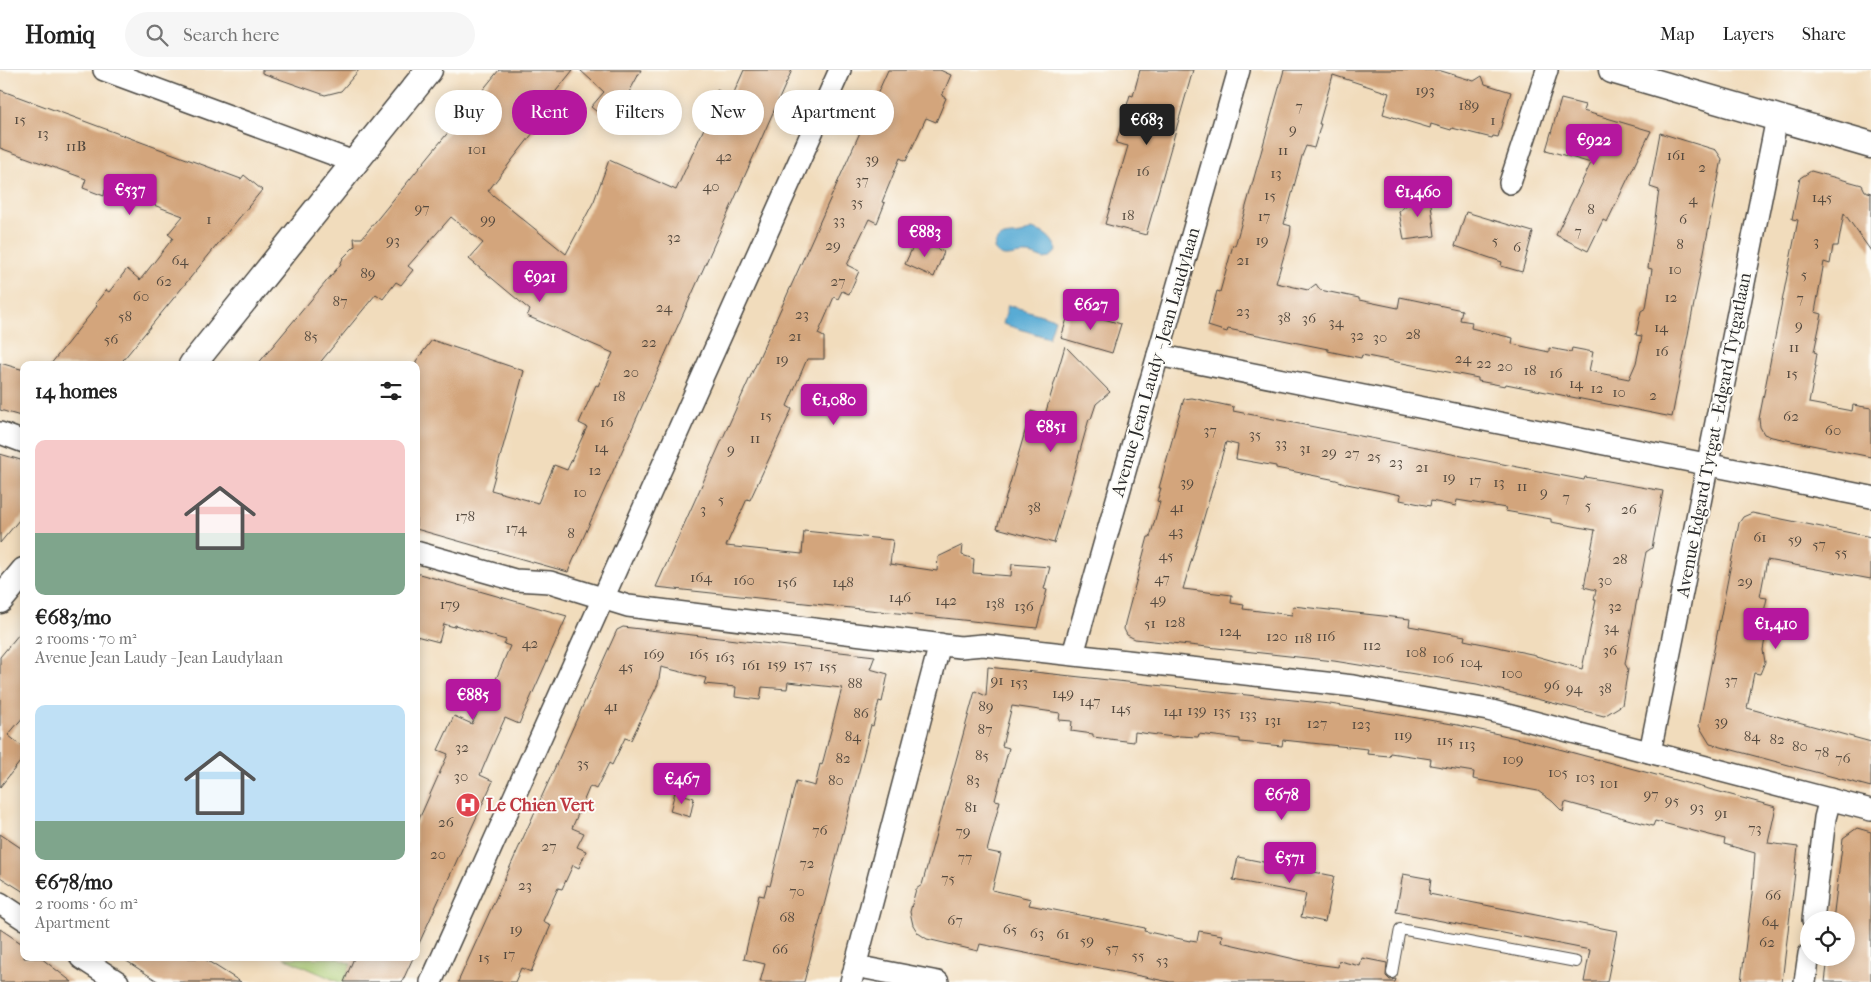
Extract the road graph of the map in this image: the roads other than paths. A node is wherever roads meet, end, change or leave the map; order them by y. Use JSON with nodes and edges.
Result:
{"nodes":[{"id":1,"x":104,"y":70,"type":"edge"},
{"id":2,"x":429,"y":70,"type":"edge"},
{"id":3,"x":840,"y":70,"type":"edge"},
{"id":4,"x":1239,"y":70,"type":"edge"},
{"id":5,"x":1547,"y":70,"type":"edge"},
{"id":6,"x":1612,"y":70,"type":"edge"},
{"id":7,"x":1777,"y":118,"type":"junction"},
{"id":8,"x":1871,"y":145,"type":"edge"},
{"id":9,"x":354,"y":162,"type":"junction"},
{"id":10,"x":1510,"y":183,"type":"dead end"},
{"id":11,"x":1158,"y":356,"type":"junction"},
{"id":12,"x":195,"y":361,"type":"edge"},
{"id":13,"x":0,"y":433,"type":"edge"},
{"id":14,"x":20,"y":440,"type":"edge"},
{"id":15,"x":1708,"y":463,"type":"junction"},
{"id":16,"x":1871,"y":497,"type":"edge"},
{"id":17,"x":420,"y":553,"type":"edge"},
{"id":18,"x":20,"y":576,"type":"edge"},
{"id":19,"x":604,"y":598,"type":"junction"},
{"id":20,"x":0,"y":600,"type":"edge"},
{"id":21,"x":940,"y":644,"type":"junction"},
{"id":22,"x":1072,"y":654,"type":"junction"},
{"id":23,"x":1650,"y":752,"type":"junction"},
{"id":24,"x":1830,"y":800,"type":"junction"},
{"id":25,"x":1871,"y":810,"type":"edge"},
{"id":26,"x":0,"y":903,"type":"edge"},
{"id":27,"x":1814,"y":911,"type":"edge"},
{"id":28,"x":20,"y":916,"type":"edge"},
{"id":29,"x":86,"y":961,"type":"edge"},
{"id":30,"x":1576,"y":962,"type":"dead end"},
{"id":31,"x":1807,"y":966,"type":"edge"},
{"id":32,"x":1392,"y":973,"type":"dead end"},
{"id":33,"x":853,"y":974,"type":"edge"},
{"id":34,"x":118,"y":982,"type":"edge"},
{"id":35,"x":431,"y":982,"type":"edge"},
{"id":36,"x":938,"y":982,"type":"edge"},
{"id":37,"x":1805,"y":982,"type":"edge"}],
"edges":[{"from":1,"to":9,"type":"street"},
{"from":2,"to":9,"type":"street"},
{"from":3,"to":19,"type":"street"},
{"from":4,"to":11,"type":"street","name":"Avenue Jean Laudy - Jean Laudylaan"},
{"from":5,"to":10,"type":"street"},
{"from":6,"to":7,"type":"street"},
{"from":7,"to":8,"type":"street"},
{"from":7,"to":15,"type":"street","name":"Avenue Edgard Tytgat - Edgard Tytgatlaan"},
{"from":9,"to":12,"type":"street"},
{"from":11,"to":15,"type":"street"},
{"from":11,"to":22,"type":"street","name":"Avenue Jean Laudy - Jean Laudylaan"},
{"from":13,"to":14,"type":"street"},
{"from":15,"to":16,"type":"street"},
{"from":15,"to":23,"type":"street","name":"Avenue Edgard Tytgat - Edgard Tytgatlaan"},
{"from":17,"to":19,"type":"street"},
{"from":18,"to":20,"type":"street"},
{"from":19,"to":21,"type":"street"},
{"from":19,"to":35,"type":"street"},
{"from":21,"to":22,"type":"street"},
{"from":21,"to":33,"type":"street"},
{"from":22,"to":23,"type":"street"},
{"from":23,"to":24,"type":"street"},
{"from":24,"to":25,"type":"street"},
{"from":24,"to":27,"type":"street"},
{"from":26,"to":28,"type":"street"},
{"from":29,"to":34,"type":"street"},
{"from":30,"to":32,"type":"lane"},
{"from":31,"to":37,"type":"street"},
{"from":33,"to":36,"type":"street"}]}
